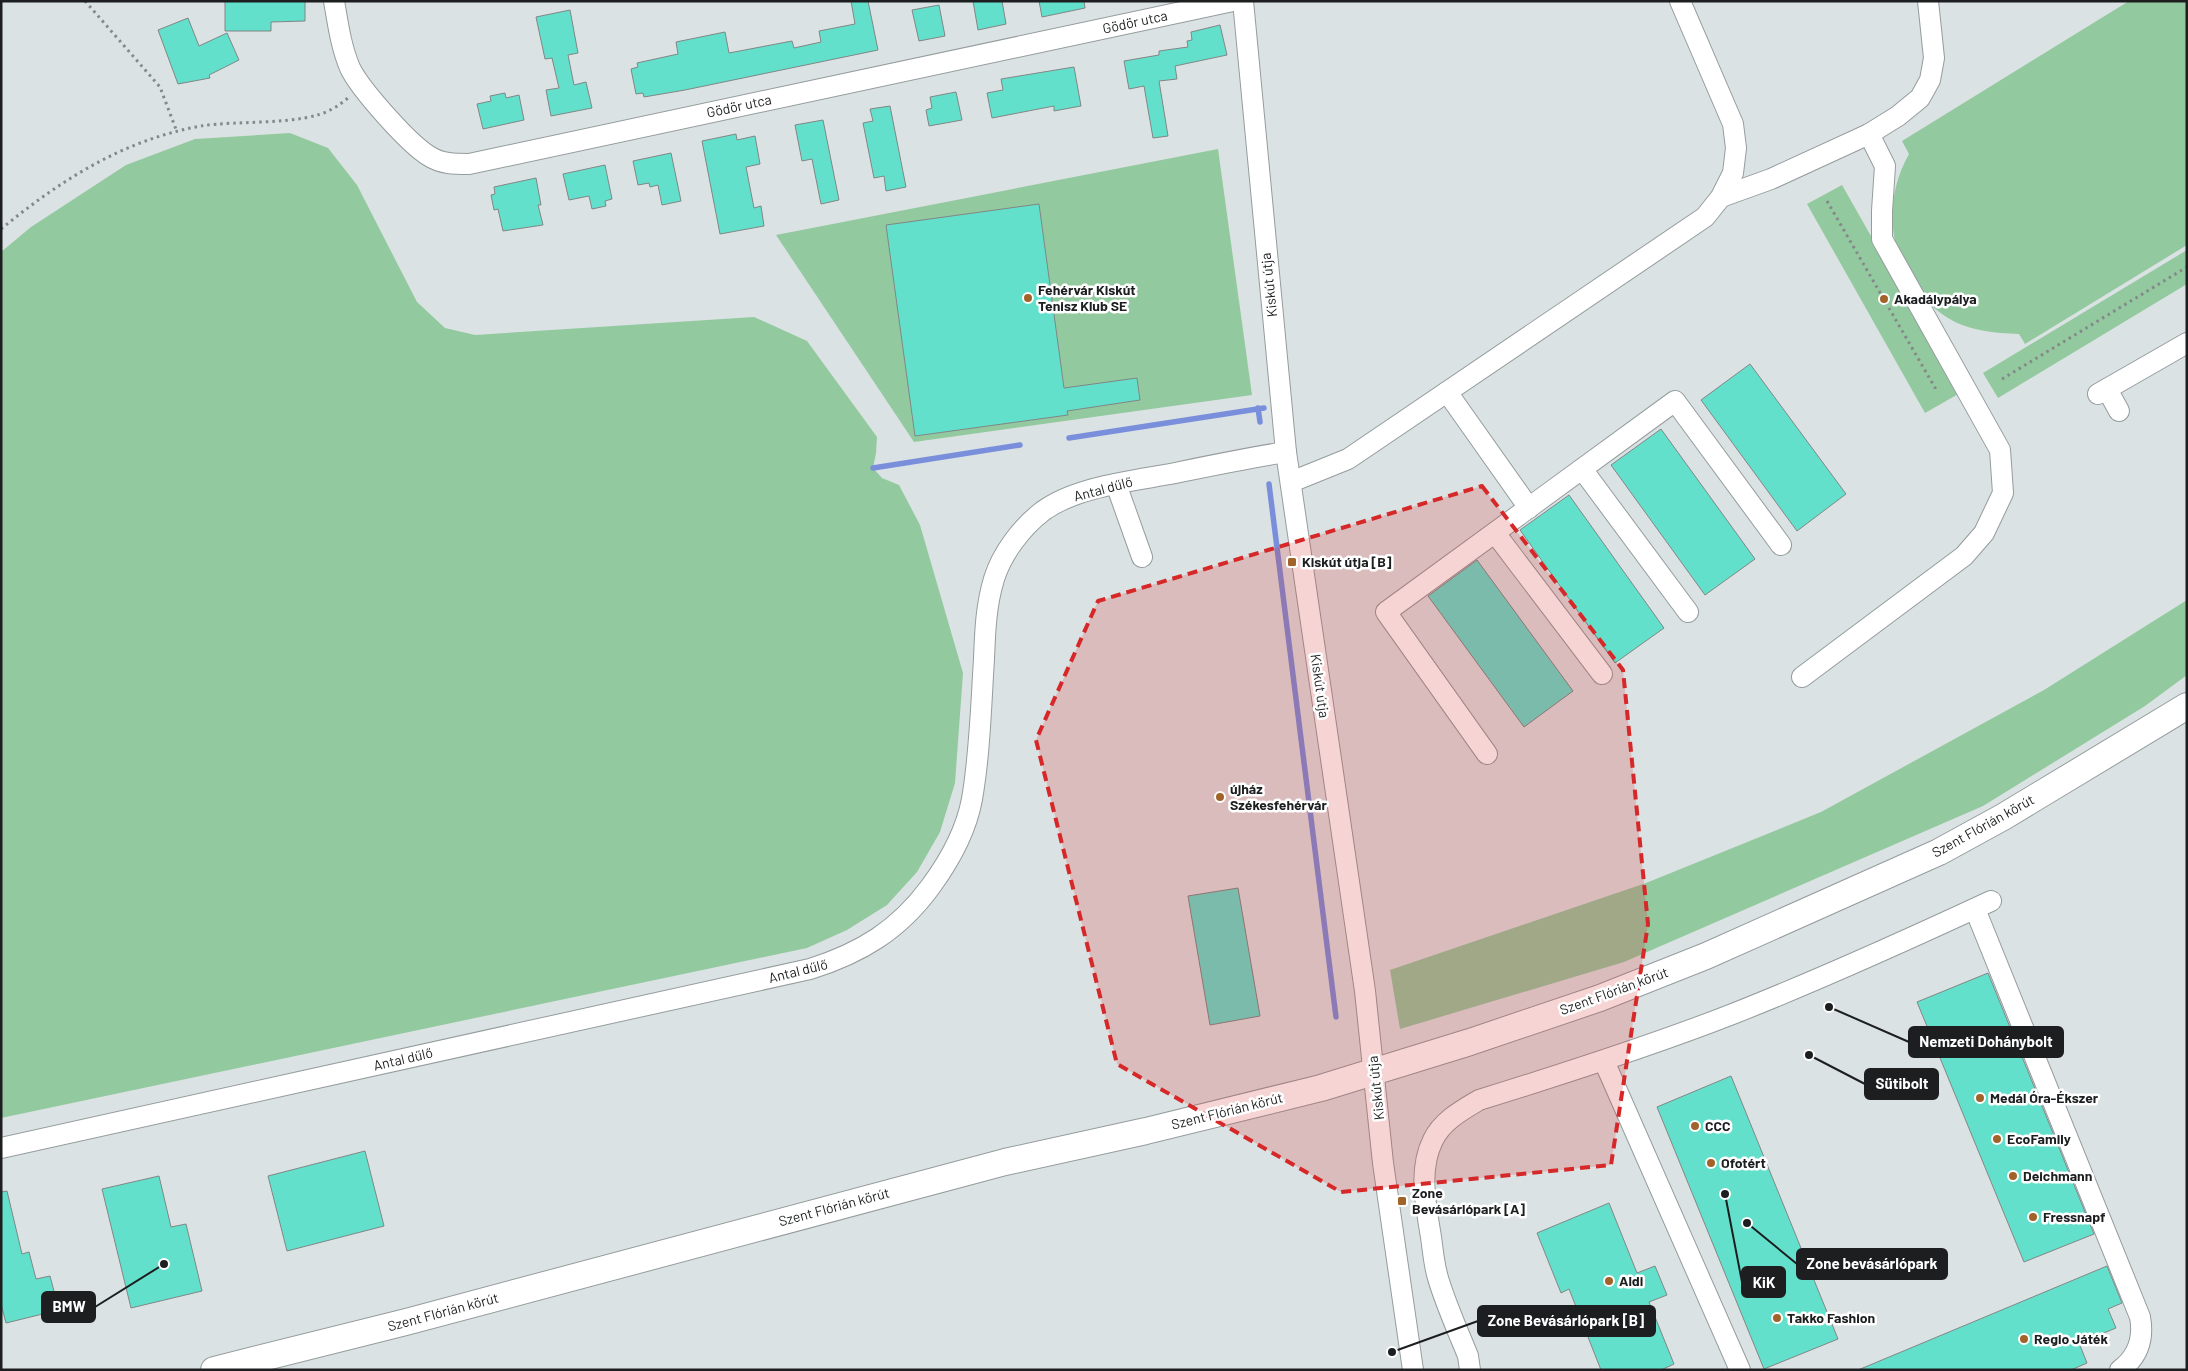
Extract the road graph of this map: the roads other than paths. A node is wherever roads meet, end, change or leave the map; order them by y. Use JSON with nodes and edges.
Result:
{"nodes":[{"id":1,"x":334,"y":1,"type":"edge"},
{"id":2,"x":1233,"y":1,"type":"edge"},
{"id":3,"x":1243,"y":1,"type":"edge"},
{"id":4,"x":1680,"y":1,"type":"edge"},
{"id":5,"x":1928,"y":1,"type":"edge"},
{"id":6,"x":1869,"y":134,"type":"junction"},
{"id":7,"x":1721,"y":197,"type":"junction"},
{"id":8,"x":2187,"y":343,"type":"edge"},
{"id":9,"x":1447,"y":392,"type":"junction"},
{"id":10,"x":2119,"y":411,"type":"dead end"},
{"id":11,"x":1286,"y":452,"type":"junction"},
{"id":12,"x":1582,"y":469,"type":"junction"},
{"id":13,"x":1291,"y":482,"type":"junction"},
{"id":14,"x":1116,"y":484,"type":"junction"},
{"id":15,"x":1529,"y":508,"type":"junction"},
{"id":16,"x":1495,"y":532,"type":"junction"},
{"id":17,"x":1781,"y":544,"type":"dead end"},
{"id":18,"x":1142,"y":557,"type":"dead end"},
{"id":19,"x":1688,"y":612,"type":"dead end"},
{"id":20,"x":1602,"y":674,"type":"dead end"},
{"id":21,"x":1802,"y":677,"type":"dead end"},
{"id":22,"x":2187,"y":706,"type":"edge"},
{"id":23,"x":1487,"y":754,"type":"dead end"},
{"id":24,"x":1604,"y":1061,"type":"junction"},
{"id":25,"x":1374,"y":1072,"type":"junction"},
{"id":26,"x":1,"y":1148,"type":"edge"},
{"id":27,"x":214,"y":1370,"type":"edge"},
{"id":28,"x":1413,"y":1370,"type":"edge"},
{"id":29,"x":1470,"y":1370,"type":"edge"},
{"id":30,"x":1740,"y":1370,"type":"edge"},
{"id":31,"x":2120,"y":1370,"type":"edge"}],
"edges":[{"from":1,"to":2,"type":"street","name":"Gödör utca"},
{"from":3,"to":11,"type":"street","name":"Kiskút útja"},
{"from":4,"to":7,"type":"street"},
{"from":5,"to":6,"type":"street"},
{"from":6,"to":7,"type":"street"},
{"from":6,"to":21,"type":"street"},
{"from":7,"to":9,"type":"street"},
{"from":8,"to":10,"type":"street"},
{"from":9,"to":13,"type":"street"},
{"from":9,"to":15,"type":"street"},
{"from":11,"to":13,"type":"street","name":"Kiskút útja"},
{"from":11,"to":14,"type":"street","name":"Antal dűlő"},
{"from":12,"to":15,"type":"street"},
{"from":12,"to":17,"type":"street"},
{"from":12,"to":19,"type":"street"},
{"from":13,"to":25,"type":"street","name":"Kiskút útja"},
{"from":14,"to":18,"type":"street"},
{"from":14,"to":26,"type":"street","name":"Antal dűlő"},
{"from":15,"to":16,"type":"street"},
{"from":16,"to":20,"type":"street"},
{"from":16,"to":23,"type":"street"},
{"from":22,"to":25,"type":"main road","name":"Szent Flórián körút"},
{"from":24,"to":29,"type":"street"},
{"from":24,"to":30,"type":"street"},
{"from":24,"to":31,"type":"street"},
{"from":25,"to":27,"type":"main road","name":"Szent Flórián körút"},
{"from":25,"to":28,"type":"street","name":"Kiskút útja"}]}
